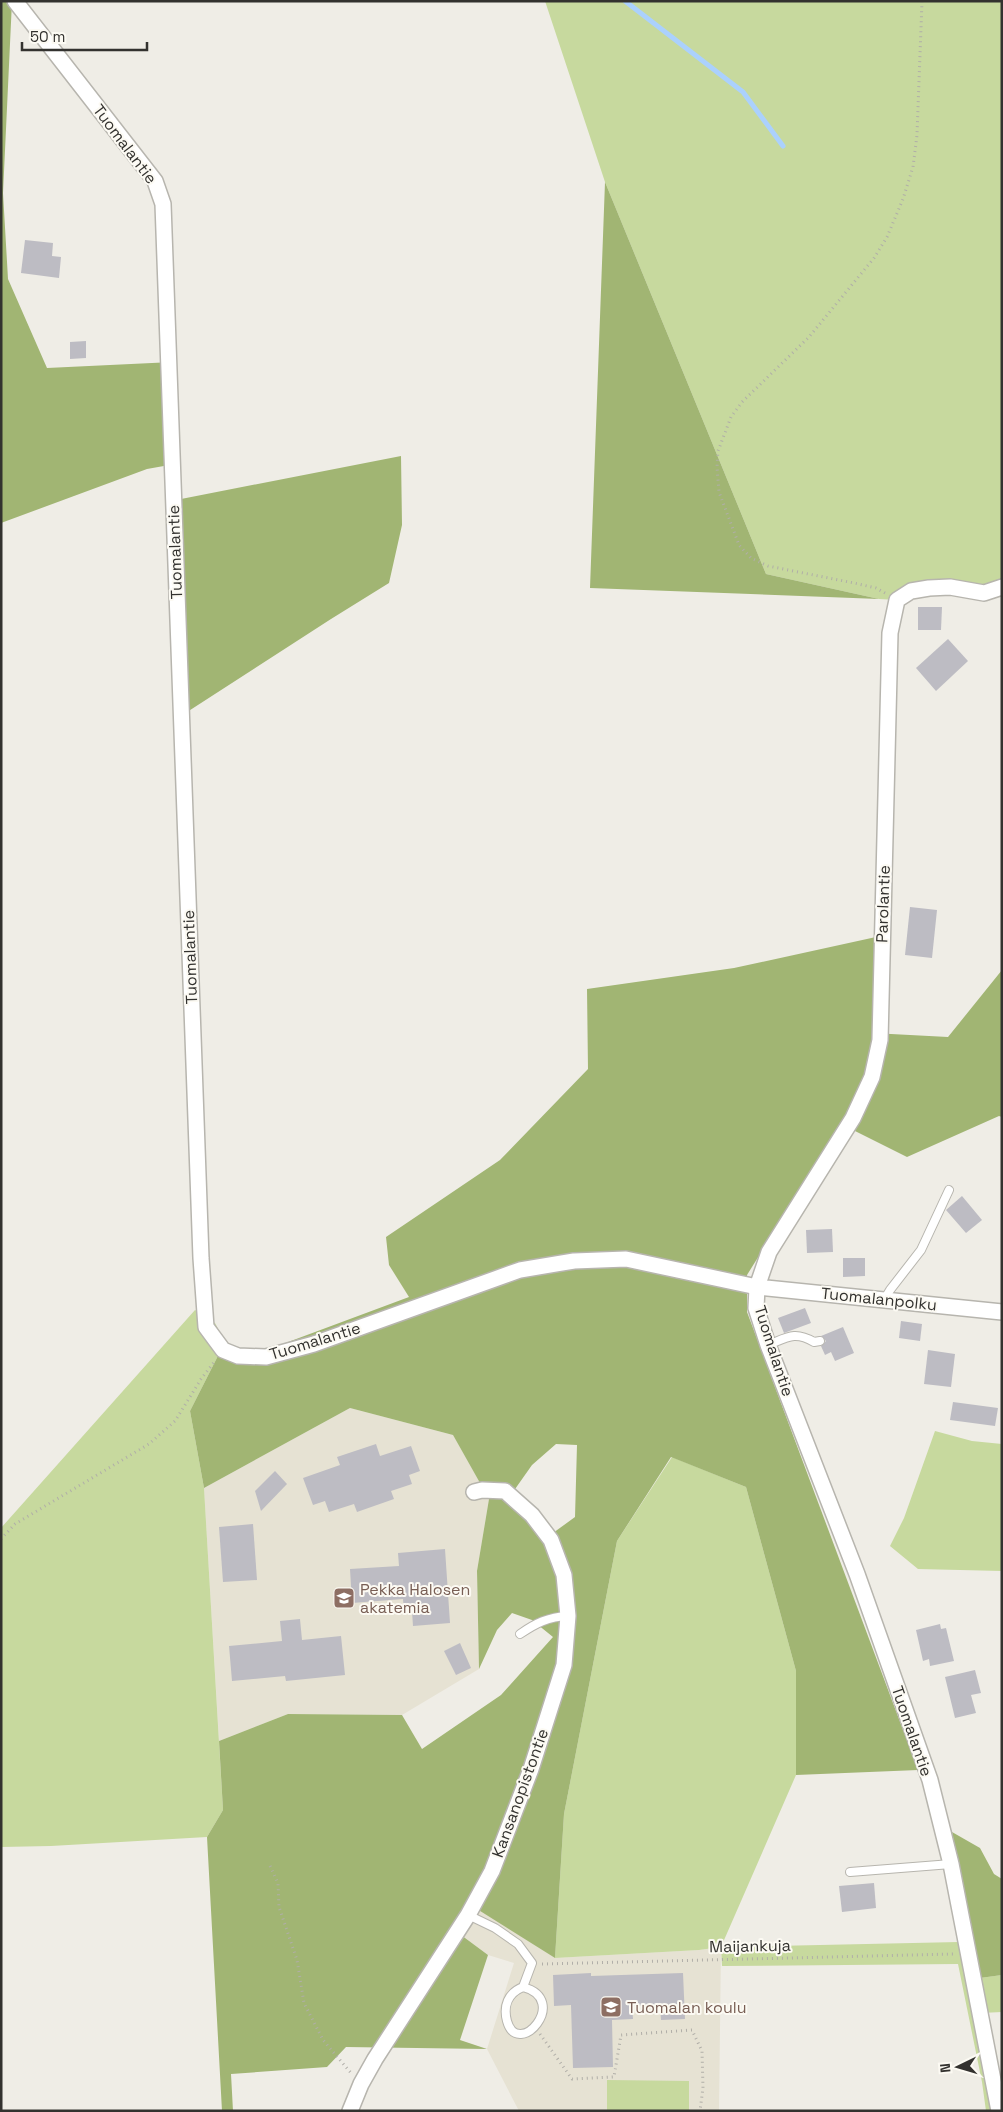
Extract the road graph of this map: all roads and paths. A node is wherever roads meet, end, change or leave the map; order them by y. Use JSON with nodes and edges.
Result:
{"nodes":[{"id":1,"x":15,"y":1,"type":"edge"},
{"id":2,"x":922,"y":1,"type":"edge"},
{"id":3,"x":1002,"y":587,"type":"edge"},
{"id":4,"x":897,"y":600,"type":"junction"},
{"id":5,"x":949,"y":1190,"type":"dead end"},
{"id":6,"x":757,"y":1287,"type":"junction"},
{"id":7,"x":884,"y":1300,"type":"junction"},
{"id":8,"x":1002,"y":1312,"type":"edge"},
{"id":9,"x":820,"y":1341,"type":"dead end"},
{"id":10,"x":768,"y":1345,"type":"junction"},
{"id":11,"x":223,"y":1350,"type":"junction"},
{"id":12,"x":474,"y":1492,"type":"dead end"},
{"id":13,"x":1,"y":1539,"type":"edge"},
{"id":14,"x":568,"y":1616,"type":"junction"},
{"id":15,"x":520,"y":1634,"type":"dead end"},
{"id":16,"x":951,"y":1864,"type":"junction"},
{"id":17,"x":270,"y":1866,"type":"dead end"},
{"id":18,"x":850,"y":1872,"type":"dead end"},
{"id":19,"x":468,"y":1915,"type":"junction"},
{"id":20,"x":968,"y":1953,"type":"junction"},
{"id":21,"x":532,"y":1963,"type":"junction"},
{"id":22,"x":523,"y":1987,"type":"junction"},
{"id":23,"x":536,"y":2027,"type":"junction"},
{"id":24,"x":361,"y":2084,"type":"junction"},
{"id":25,"x":350,"y":2111,"type":"edge"},
{"id":26,"x":700,"y":2111,"type":"edge"},
{"id":27,"x":1000,"y":2111,"type":"edge"}],
"edges":[{"from":1,"to":11,"type":"street","name":"Tuomalantie"},
{"from":2,"to":4,"type":"path"},
{"from":3,"to":4,"type":"street"},
{"from":4,"to":6,"type":"street","name":"Parolantie"},
{"from":5,"to":7,"type":"lane"},
{"from":6,"to":7,"type":"street","name":"Tuomalanpolku"},
{"from":6,"to":10,"type":"street","name":"Tuomalantie"},
{"from":6,"to":11,"type":"street","name":"Tuomalantie"},
{"from":7,"to":8,"type":"street","name":"Tuomalanpolku"},
{"from":9,"to":10,"type":"lane"},
{"from":10,"to":16,"type":"street","name":"Tuomalantie"},
{"from":11,"to":13,"type":"path"},
{"from":12,"to":14,"type":"street","name":"Kansanopistontie"},
{"from":14,"to":15,"type":"lane"},
{"from":14,"to":19,"type":"street","name":"Kansanopistontie"},
{"from":16,"to":18,"type":"lane"},
{"from":16,"to":20,"type":"street","name":"Tuomalantie"},
{"from":17,"to":24,"type":"path"},
{"from":19,"to":21,"type":"lane"},
{"from":19,"to":24,"type":"street","name":"Kansanopistontie"},
{"from":20,"to":21,"type":"path","name":"Maijankuja"},
{"from":20,"to":27,"type":"street","name":"Tuomalantie"},
{"from":21,"to":22,"type":"lane"},
{"from":22,"to":23,"type":"lane"},
{"from":22,"to":23,"type":"lane"},
{"from":23,"to":26,"type":"path"},
{"from":24,"to":25,"type":"street","name":"Kansanopistontie"}]}
